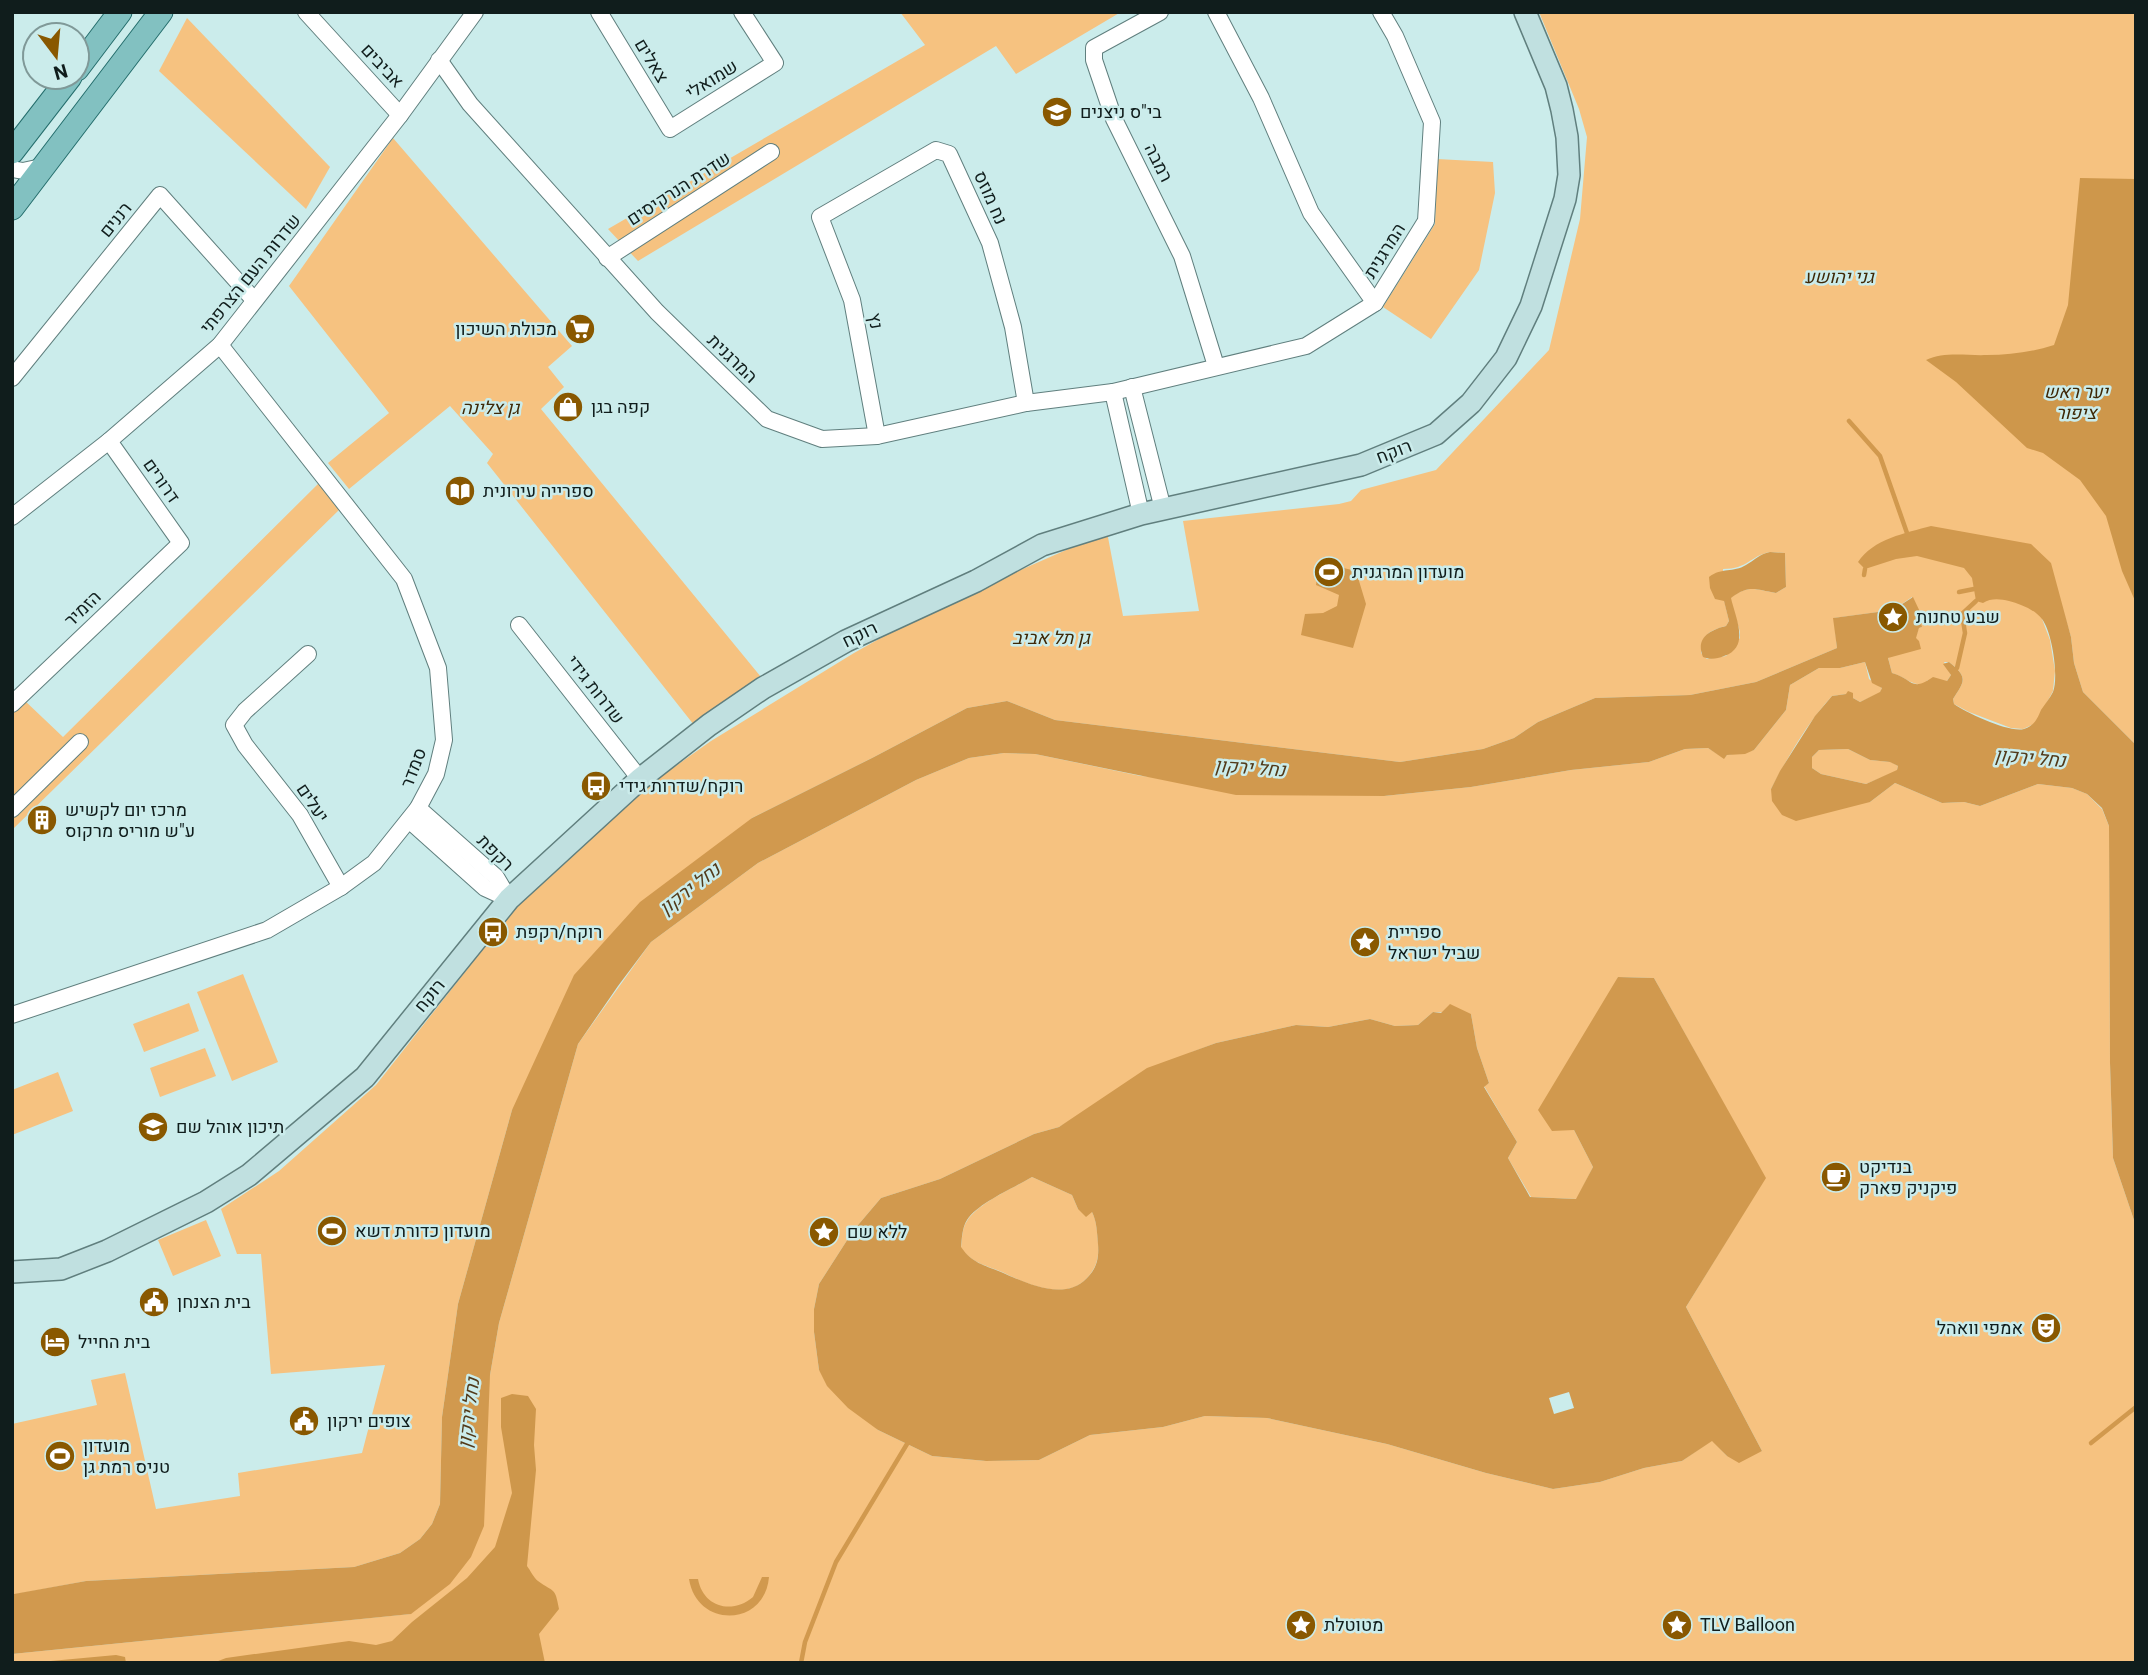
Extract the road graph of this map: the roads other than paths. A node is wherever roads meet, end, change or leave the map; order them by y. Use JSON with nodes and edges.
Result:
{"nodes":[{"id":1,"x":120,"y":12,"type":"edge"},
{"id":2,"x":161,"y":12,"type":"edge"},
{"id":3,"x":306,"y":12,"type":"edge"},
{"id":4,"x":475,"y":12,"type":"edge"},
{"id":5,"x":599,"y":12,"type":"edge"},
{"id":6,"x":742,"y":12,"type":"edge"},
{"id":7,"x":1160,"y":12,"type":"edge"},
{"id":8,"x":1216,"y":12,"type":"edge"},
{"id":9,"x":1381,"y":12,"type":"edge"},
{"id":10,"x":1525,"y":12,"type":"edge"},
{"id":11,"x":91,"y":50,"type":"edge"},
{"id":12,"x":439,"y":60,"type":"junction"},
{"id":13,"x":60,"y":91,"type":"edge"},
{"id":14,"x":400,"y":115,"type":"junction"},
{"id":15,"x":670,"y":129,"type":"joint"},
{"id":16,"x":12,"y":152,"type":"edge"},
{"id":17,"x":771,"y":152,"type":"dead end"},
{"id":18,"x":46,"y":166,"type":"junction"},
{"id":19,"x":12,"y":169,"type":"edge"},
{"id":20,"x":12,"y":208,"type":"edge"},
{"id":21,"x":820,"y":217,"type":"joint"},
{"id":22,"x":607,"y":258,"type":"junction"},
{"id":23,"x":254,"y":300,"type":"junction"},
{"id":24,"x":1375,"y":303,"type":"junction"},
{"id":25,"x":220,"y":345,"type":"junction"},
{"id":26,"x":1216,"y":366,"type":"junction"},
{"id":27,"x":12,"y":378,"type":"edge"},
{"id":28,"x":1132,"y":387,"type":"junction"},
{"id":29,"x":1113,"y":392,"type":"junction"},
{"id":30,"x":1026,"y":403,"type":"junction"},
{"id":31,"x":877,"y":436,"type":"junction"},
{"id":32,"x":109,"y":441,"type":"junction"},
{"id":33,"x":1163,"y":509,"type":"junction"},
{"id":34,"x":1141,"y":514,"type":"junction"},
{"id":35,"x":12,"y":517,"type":"edge"},
{"id":36,"x":181,"y":543,"type":"joint"},
{"id":37,"x":519,"y":625,"type":"dead end"},
{"id":38,"x":308,"y":654,"type":"dead end"},
{"id":39,"x":12,"y":704,"type":"edge"},
{"id":40,"x":80,"y":742,"type":"dead end"},
{"id":41,"x":640,"y":779,"type":"junction"},
{"id":42,"x":12,"y":809,"type":"edge"},
{"id":43,"x":414,"y":814,"type":"junction"},
{"id":44,"x":341,"y":887,"type":"junction"},
{"id":45,"x":509,"y":899,"type":"junction"},
{"id":46,"x":12,"y":1015,"type":"edge"},
{"id":47,"x":12,"y":1272,"type":"edge"}],
"edges":[{"from":1,"to":11,"type":"main road"},
{"from":2,"to":18,"type":"main road"},
{"from":3,"to":14,"type":"street","name":"אביבים"},
{"from":4,"to":12,"type":"street","name":"שדרות העם הצרפתי"},
{"from":5,"to":15,"type":"street","name":"צאלים"},
{"from":6,"to":15,"type":"street","name":"שמואלי"},
{"from":7,"to":26,"type":"street","name":"רמבה"},
{"from":8,"to":24,"type":"street"},
{"from":9,"to":24,"type":"street","name":"המרגנית"},
{"from":10,"to":33,"type":"street","name":"רוקח"},
{"from":12,"to":14,"type":"street","name":"שדרות העם הצרפתי"},
{"from":12,"to":22,"type":"street","name":"המרגנית"},
{"from":13,"to":16,"type":"main road"},
{"from":14,"to":23,"type":"street","name":"שדרות העם הצרפתי"},
{"from":17,"to":22,"type":"street","name":"שדרת הנרקיסים"},
{"from":18,"to":19,"type":"street"},
{"from":18,"to":20,"type":"main road"},
{"from":21,"to":30,"type":"street","name":"נח מוזס"},
{"from":21,"to":31,"type":"street","name":"נץ"},
{"from":22,"to":31,"type":"street","name":"המרגנית"},
{"from":23,"to":25,"type":"street","name":"שדרות העם הצרפתי"},
{"from":23,"to":27,"type":"street","name":"רננים"},
{"from":24,"to":26,"type":"street","name":"המרגנית"},
{"from":25,"to":32,"type":"street","name":"שדרות העם הצרפתי"},
{"from":25,"to":43,"type":"street","name":"סמדר"},
{"from":26,"to":28,"type":"street","name":"המרגנית"},
{"from":28,"to":29,"type":"street","name":"המרגנית"},
{"from":28,"to":33,"type":"street"},
{"from":29,"to":30,"type":"street","name":"המרגנית"},
{"from":29,"to":34,"type":"street"},
{"from":30,"to":31,"type":"street","name":"המרגנית"},
{"from":32,"to":35,"type":"street","name":"שדרות העם הצרפתי"},
{"from":32,"to":36,"type":"street","name":"דרורים"},
{"from":33,"to":34,"type":"street","name":"רוקח"},
{"from":34,"to":41,"type":"street","name":"רוקח"},
{"from":36,"to":39,"type":"street","name":"הזמיר"},
{"from":37,"to":41,"type":"street","name":"שדרות גידי"},
{"from":38,"to":44,"type":"street","name":"יעלים"},
{"from":40,"to":42,"type":"street"},
{"from":41,"to":45,"type":"street","name":"רוקח"},
{"from":43,"to":44,"type":"street","name":"סמדר"},
{"from":43,"to":45,"type":"street","name":"רקפת"},
{"from":44,"to":46,"type":"street","name":"סמדר"},
{"from":45,"to":47,"type":"street","name":"רוקח"}]}
